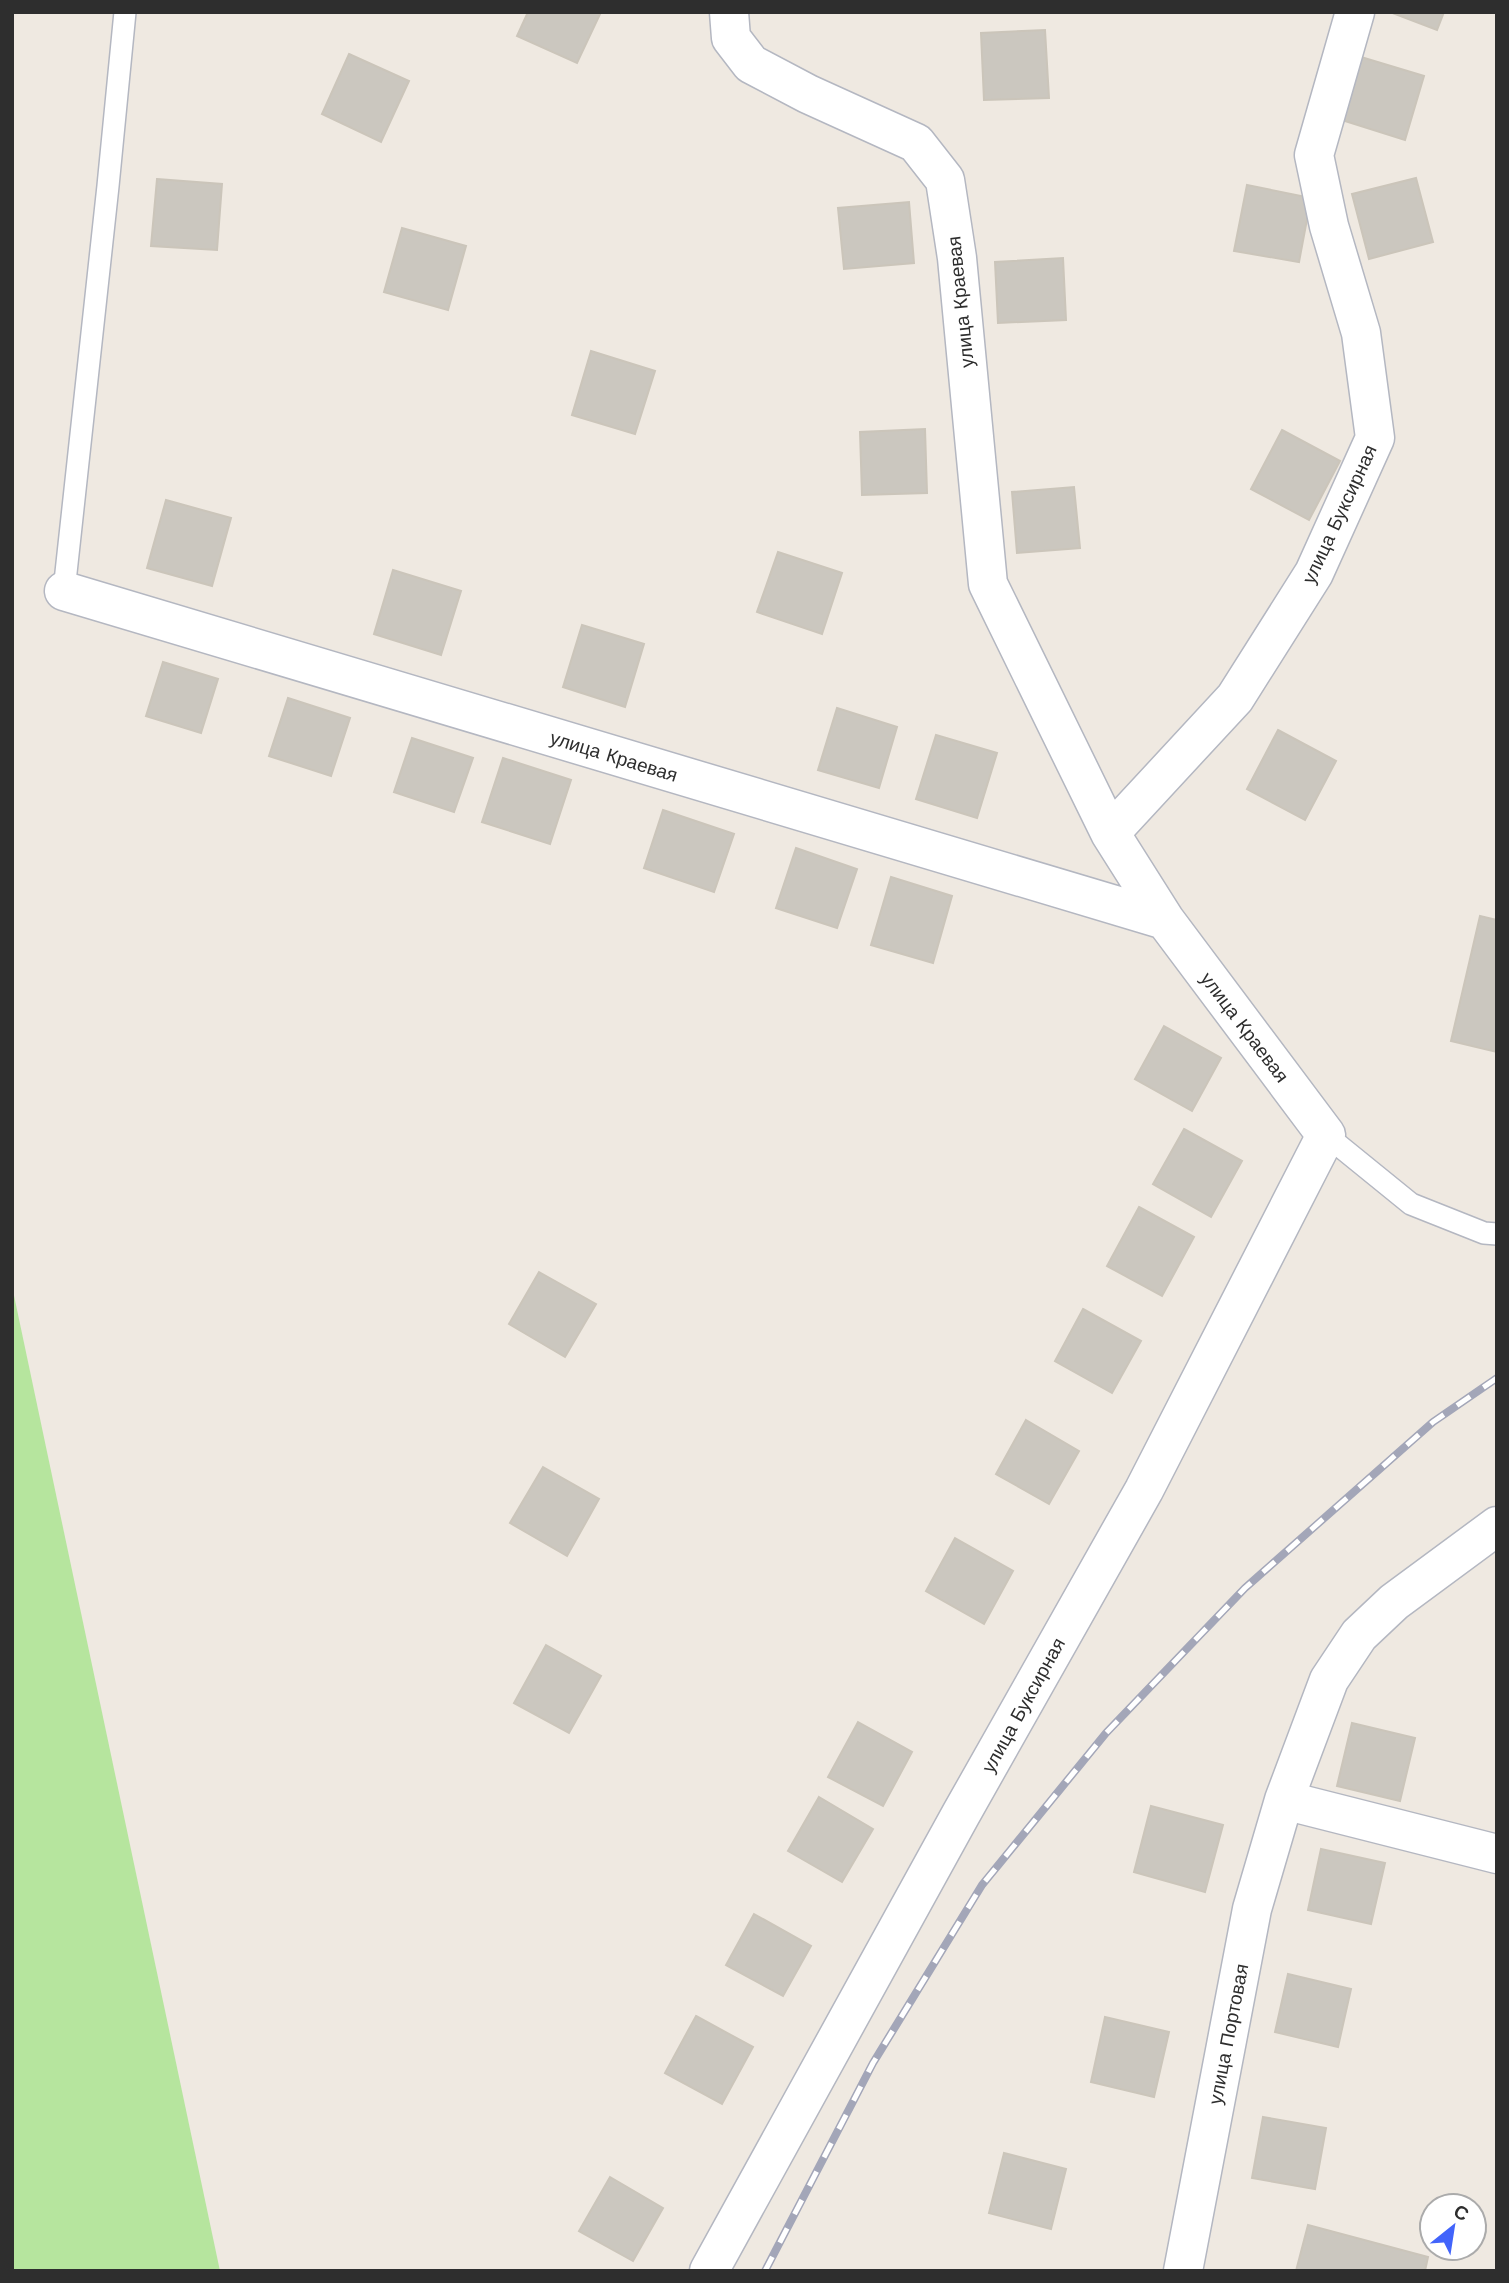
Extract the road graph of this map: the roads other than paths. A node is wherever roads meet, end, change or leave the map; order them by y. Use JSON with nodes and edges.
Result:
{"nodes":[{"id":1,"x":125,"y":12,"type":"edge"},
{"id":2,"x":729,"y":12,"type":"edge"},
{"id":3,"x":1355,"y":12,"type":"edge"},
{"id":4,"x":64,"y":591,"type":"joint"},
{"id":5,"x":1110,"y":833,"type":"junction"},
{"id":6,"x":1165,"y":920,"type":"junction"},
{"id":7,"x":1326,"y":1135,"type":"junction"},
{"id":8,"x":1497,"y":1234,"type":"edge"},
{"id":9,"x":1497,"y":1526,"type":"edge"},
{"id":10,"x":1284,"y":1800,"type":"junction"},
{"id":11,"x":1497,"y":1854,"type":"edge"},
{"id":12,"x":709,"y":2271,"type":"edge"},
{"id":13,"x":1183,"y":2271,"type":"edge"}],
"edges":[{"from":1,"to":4,"type":"lane"},
{"from":2,"to":5,"type":"street","name":"улица Краевая"},
{"from":3,"to":5,"type":"street","name":"улица Буксирная"},
{"from":4,"to":6,"type":"street","name":"улица Краевая"},
{"from":5,"to":6,"type":"street","name":"улица Краевая"},
{"from":6,"to":7,"type":"street","name":"улица Краевая"},
{"from":7,"to":8,"type":"lane"},
{"from":7,"to":12,"type":"street","name":"улица Буксирная"},
{"from":9,"to":10,"type":"street","name":"улица Портовая"},
{"from":10,"to":11,"type":"street"},
{"from":10,"to":13,"type":"street","name":"улица Портовая"}]}
